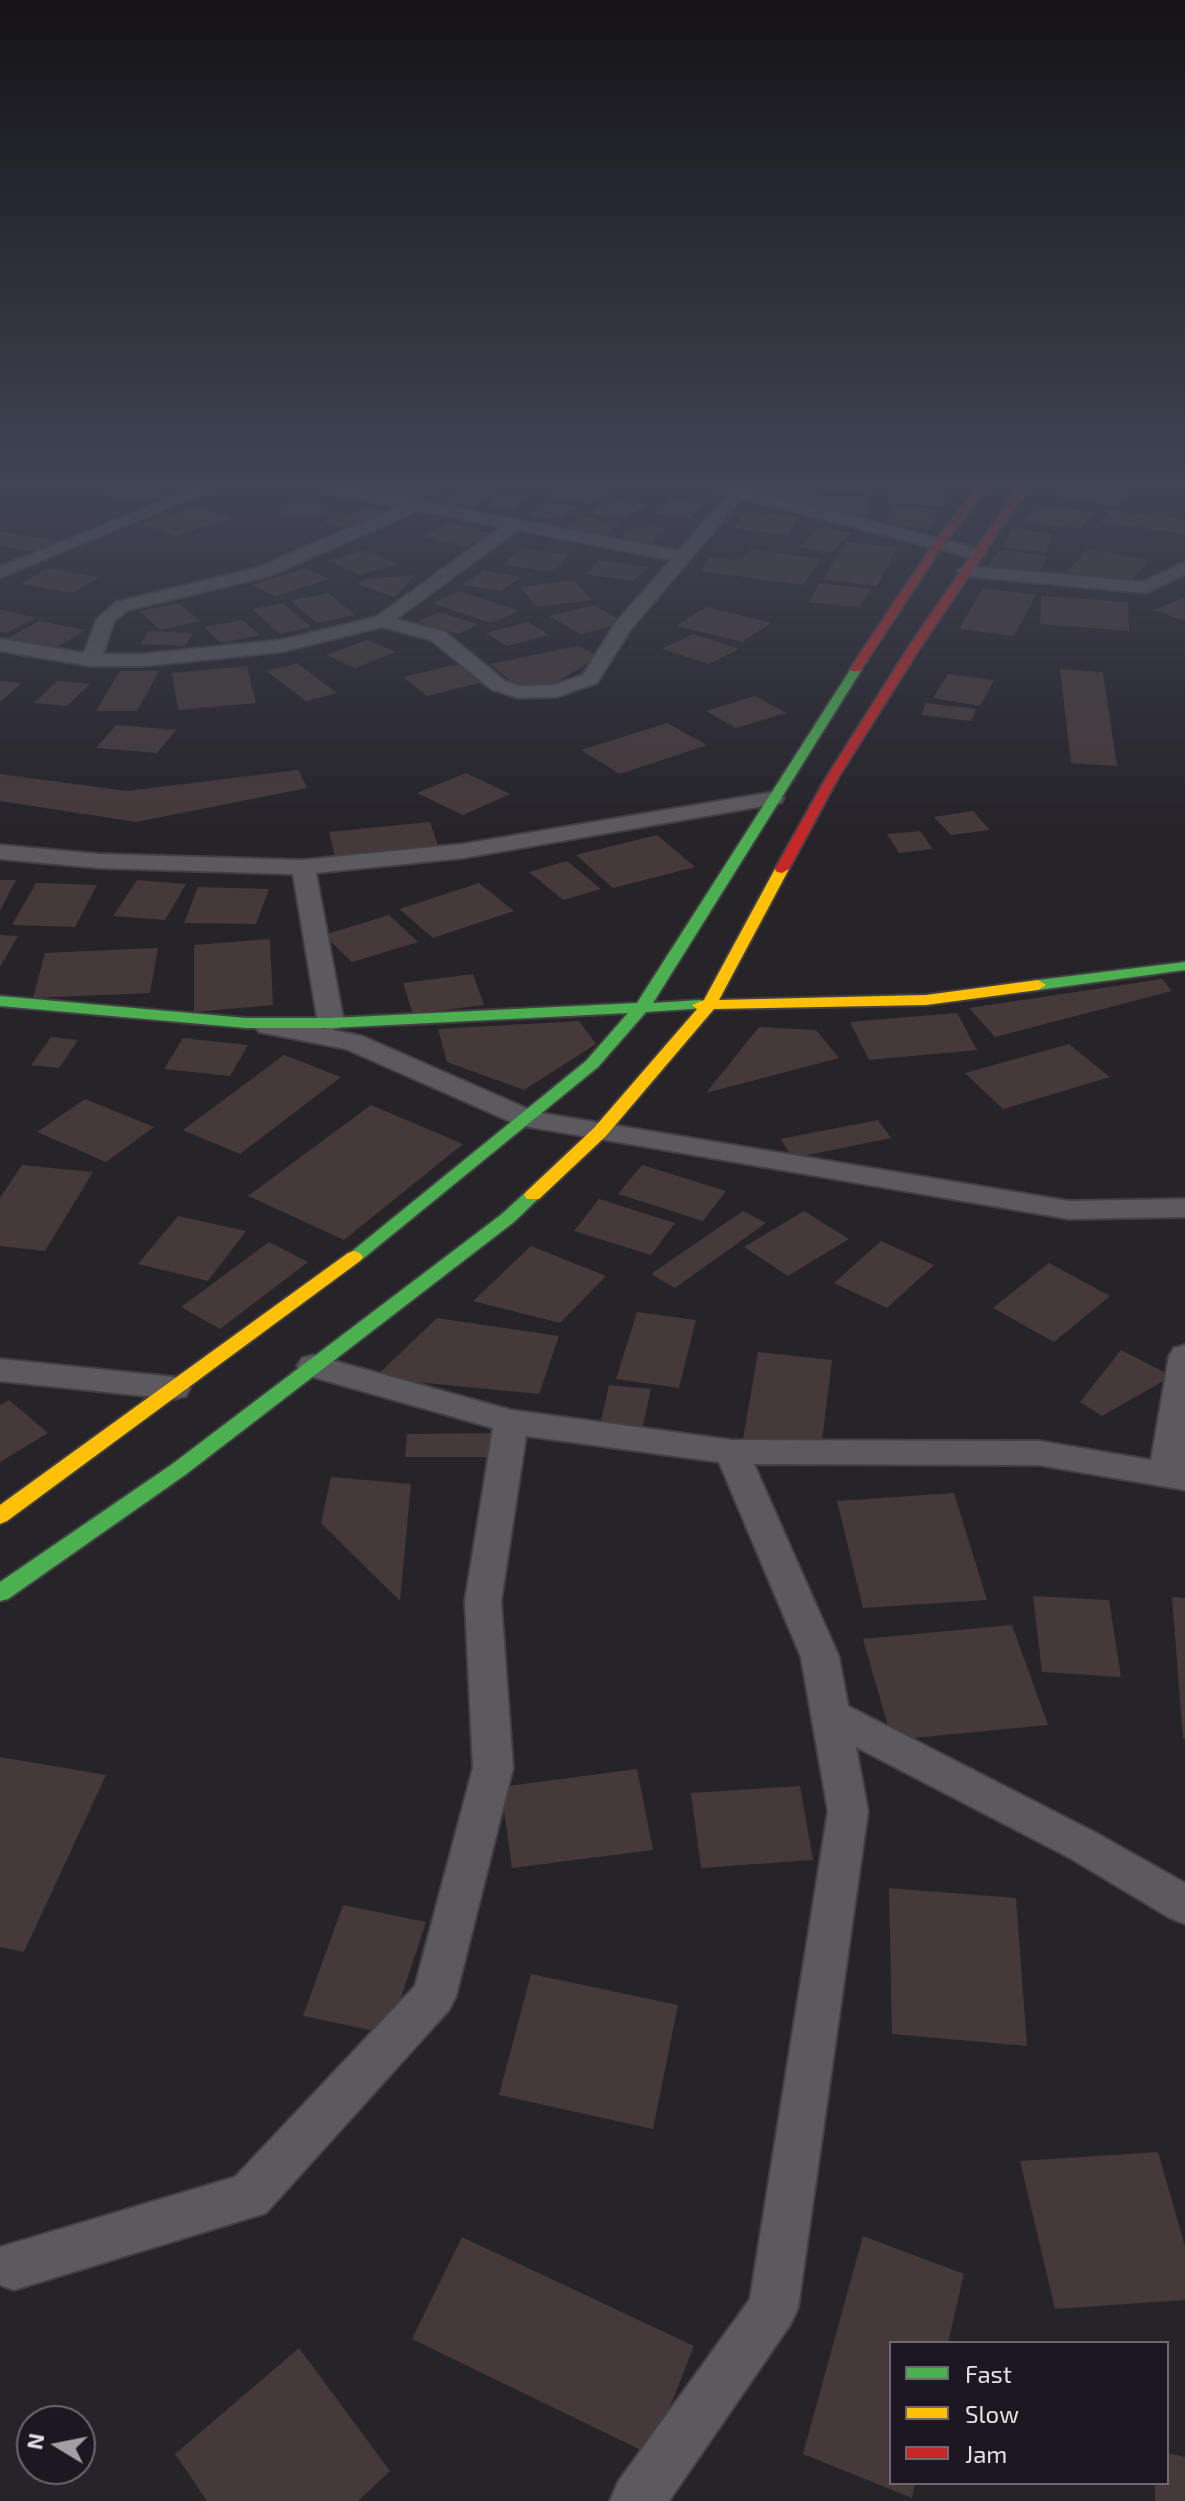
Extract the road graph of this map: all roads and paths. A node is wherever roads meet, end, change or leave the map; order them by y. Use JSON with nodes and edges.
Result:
{"nodes":[{"id":1,"x":127,"y":605,"type":"edge"},
{"id":2,"x":404,"y":605,"type":"edge"},
{"id":3,"x":641,"y":605,"type":"edge"},
{"id":4,"x":899,"y":605,"type":"edge"},
{"id":5,"x":944,"y":605,"type":"edge"},
{"id":6,"x":382,"y":621,"type":"junction"},
{"id":7,"x":0,"y":645,"type":"edge"},
{"id":8,"x":91,"y":660,"type":"junction"},
{"id":9,"x":773,"y":798,"type":"junction"},
{"id":10,"x":0,"y":852,"type":"edge"},
{"id":11,"x":303,"y":867,"type":"junction"},
{"id":12,"x":1185,"y":966,"type":"edge"},
{"id":13,"x":0,"y":1001,"type":"edge"},
{"id":14,"x":709,"y":1005,"type":"junction"},
{"id":15,"x":643,"y":1006,"type":"junction"},
{"id":16,"x":246,"y":1023,"type":"junction"},
{"id":17,"x":331,"y":1023,"type":"junction"},
{"id":18,"x":528,"y":1119,"type":"junction"},
{"id":19,"x":600,"y":1132,"type":"junction"},
{"id":20,"x":1185,"y":1208,"type":"edge"},
{"id":21,"x":1185,"y":1356,"type":"edge"},
{"id":22,"x":313,"y":1366,"type":"junction"},
{"id":23,"x":0,"y":1370,"type":"edge"},
{"id":24,"x":174,"y":1388,"type":"junction"},
{"id":25,"x":511,"y":1422,"type":"junction"},
{"id":26,"x":732,"y":1452,"type":"junction"},
{"id":27,"x":1176,"y":1475,"type":"edge"},
{"id":28,"x":0,"y":1516,"type":"edge"},
{"id":29,"x":0,"y":1593,"type":"edge"},
{"id":30,"x":832,"y":1716,"type":"junction"},
{"id":31,"x":1185,"y":1905,"type":"edge"},
{"id":32,"x":14,"y":2266,"type":"dead end"},
{"id":33,"x":637,"y":2501,"type":"edge"}],
"edges":[{"from":1,"to":8,"type":"street"},
{"from":2,"to":6,"type":"street"},
{"from":3,"to":6,"type":"street"},
{"from":4,"to":9,"type":"street"},
{"from":5,"to":14,"type":"street"},
{"from":6,"to":8,"type":"street"},
{"from":7,"to":8,"type":"street"},
{"from":9,"to":11,"type":"street"},
{"from":9,"to":15,"type":"street"},
{"from":10,"to":11,"type":"street"},
{"from":11,"to":17,"type":"street"},
{"from":12,"to":14,"type":"street"},
{"from":13,"to":16,"type":"street"},
{"from":14,"to":15,"type":"street"},
{"from":14,"to":19,"type":"street"},
{"from":15,"to":17,"type":"street"},
{"from":15,"to":18,"type":"street"},
{"from":16,"to":17,"type":"street"},
{"from":16,"to":18,"type":"street"},
{"from":18,"to":19,"type":"street"},
{"from":18,"to":24,"type":"street"},
{"from":19,"to":20,"type":"street"},
{"from":19,"to":22,"type":"street"},
{"from":21,"to":27,"type":"street"},
{"from":22,"to":25,"type":"street"},
{"from":22,"to":29,"type":"street"},
{"from":23,"to":24,"type":"street"},
{"from":24,"to":28,"type":"street"},
{"from":25,"to":26,"type":"street"},
{"from":25,"to":32,"type":"street"},
{"from":26,"to":27,"type":"street"},
{"from":26,"to":30,"type":"street"},
{"from":30,"to":31,"type":"street"},
{"from":30,"to":33,"type":"street"}]}
